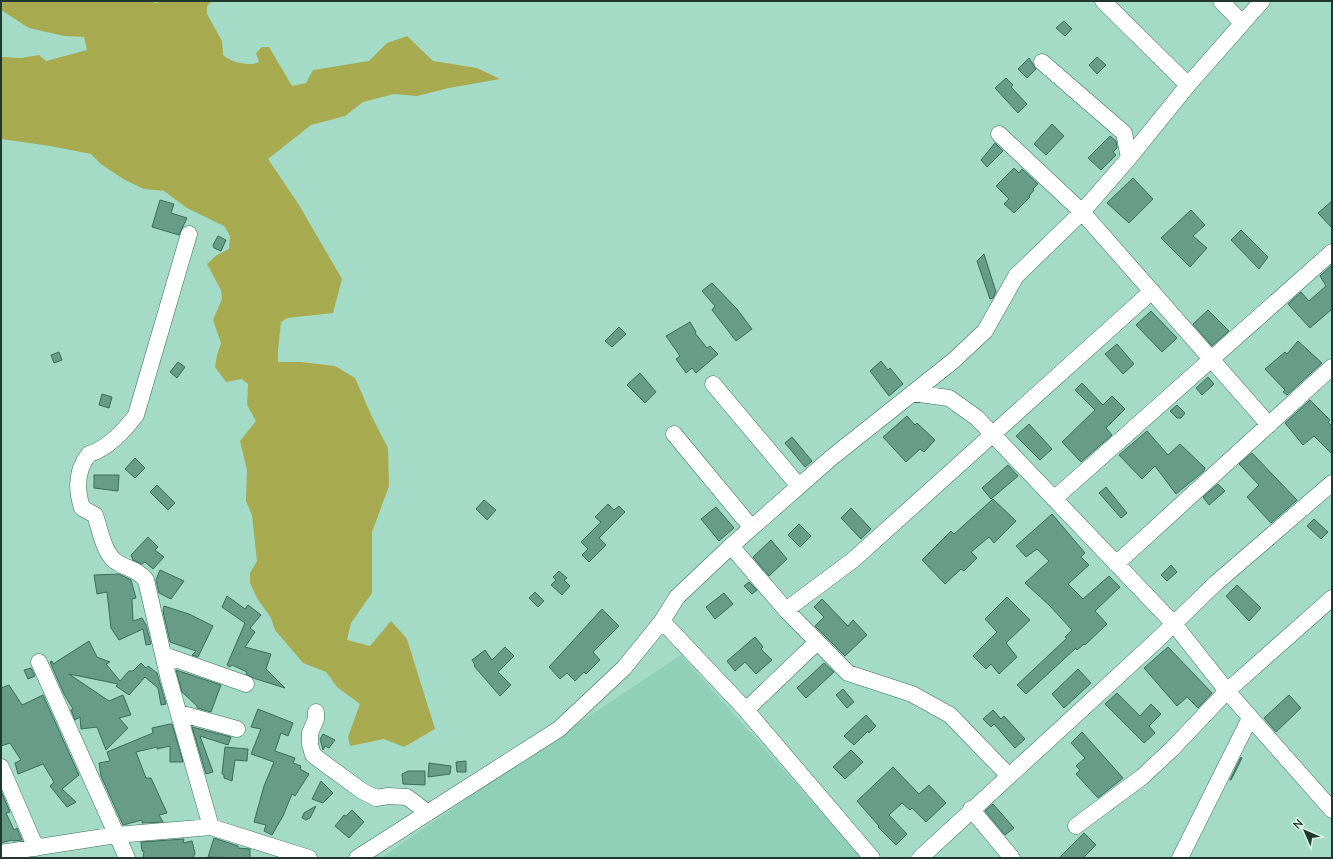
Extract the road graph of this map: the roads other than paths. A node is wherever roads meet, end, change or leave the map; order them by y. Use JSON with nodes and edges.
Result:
{"nodes":[{"id":1,"x":1103,"y":1,"type":"edge"},
{"id":2,"x":1221,"y":1,"type":"edge"},
{"id":3,"x":1262,"y":1,"type":"edge"},
{"id":4,"x":1242,"y":23,"type":"junction"},
{"id":5,"x":1042,"y":62,"type":"dead end"},
{"id":6,"x":1188,"y":85,"type":"junction"},
{"id":7,"x":999,"y":134,"type":"dead end"},
{"id":8,"x":1128,"y":158,"type":"junction"},
{"id":9,"x":1082,"y":212,"type":"junction"},
{"id":10,"x":189,"y":234,"type":"dead end"},
{"id":11,"x":1332,"y":252,"type":"edge"},
{"id":12,"x":1152,"y":291,"type":"junction"},
{"id":13,"x":1212,"y":358,"type":"junction"},
{"id":14,"x":1332,"y":367,"type":"edge"},
{"id":15,"x":713,"y":384,"type":"dead end"},
{"id":16,"x":912,"y":393,"type":"junction"},
{"id":17,"x":1269,"y":425,"type":"junction"},
{"id":18,"x":674,"y":434,"type":"dead end"},
{"id":19,"x":993,"y":435,"type":"junction"},
{"id":20,"x":1332,"y":483,"type":"edge"},
{"id":21,"x":798,"y":485,"type":"junction"},
{"id":22,"x":1054,"y":499,"type":"junction"},
{"id":23,"x":751,"y":527,"type":"junction"},
{"id":24,"x":731,"y":546,"type":"junction"},
{"id":25,"x":1116,"y":564,"type":"junction"},
{"id":26,"x":1332,"y":598,"type":"edge"},
{"id":27,"x":786,"y":610,"type":"junction"},
{"id":28,"x":662,"y":621,"type":"junction"},
{"id":29,"x":1174,"y":624,"type":"junction"},
{"id":30,"x":818,"y":642,"type":"junction"},
{"id":31,"x":164,"y":654,"type":"junction"},
{"id":32,"x":39,"y":662,"type":"dead end"},
{"id":33,"x":246,"y":684,"type":"dead end"},
{"id":34,"x":1227,"y":691,"type":"junction"},
{"id":35,"x":746,"y":710,"type":"junction"},
{"id":36,"x":316,"y":712,"type":"dead end"},
{"id":37,"x":179,"y":713,"type":"junction"},
{"id":38,"x":1250,"y":718,"type":"junction"},
{"id":39,"x":237,"y":729,"type":"dead end"},
{"id":40,"x":1,"y":767,"type":"edge"},
{"id":41,"x":1008,"y":775,"type":"junction"},
{"id":42,"x":971,"y":809,"type":"junction"},
{"id":43,"x":1332,"y":810,"type":"edge"},
{"id":44,"x":428,"y":812,"type":"junction"},
{"id":45,"x":1076,"y":826,"type":"dead end"},
{"id":46,"x":211,"y":827,"type":"junction"},
{"id":47,"x":116,"y":835,"type":"junction"},
{"id":48,"x":36,"y":848,"type":"junction"},
{"id":49,"x":1,"y":854,"type":"edge"},
{"id":50,"x":127,"y":858,"type":"edge"},
{"id":51,"x":309,"y":858,"type":"edge"},
{"id":52,"x":357,"y":858,"type":"edge"},
{"id":53,"x":872,"y":858,"type":"edge"},
{"id":54,"x":920,"y":858,"type":"edge"},
{"id":55,"x":1012,"y":858,"type":"edge"},
{"id":56,"x":1180,"y":858,"type":"edge"}],
"edges":[{"from":1,"to":6,"type":"street"},
{"from":2,"to":4,"type":"street"},
{"from":3,"to":4,"type":"street"},
{"from":4,"to":6,"type":"street"},
{"from":5,"to":8,"type":"street"},
{"from":6,"to":8,"type":"street"},
{"from":7,"to":9,"type":"street"},
{"from":8,"to":9,"type":"street"},
{"from":9,"to":12,"type":"street"},
{"from":9,"to":16,"type":"street"},
{"from":10,"to":31,"type":"street"},
{"from":11,"to":13,"type":"street"},
{"from":12,"to":13,"type":"street"},
{"from":12,"to":19,"type":"street"},
{"from":13,"to":17,"type":"street"},
{"from":13,"to":22,"type":"street"},
{"from":14,"to":17,"type":"street"},
{"from":15,"to":21,"type":"street"},
{"from":16,"to":19,"type":"street"},
{"from":16,"to":21,"type":"street"},
{"from":17,"to":25,"type":"street"},
{"from":18,"to":23,"type":"street"},
{"from":19,"to":22,"type":"street"},
{"from":19,"to":27,"type":"street"},
{"from":20,"to":29,"type":"street"},
{"from":21,"to":23,"type":"street"},
{"from":22,"to":25,"type":"street"},
{"from":23,"to":24,"type":"street"},
{"from":24,"to":27,"type":"street"},
{"from":24,"to":28,"type":"street"},
{"from":25,"to":29,"type":"street"},
{"from":26,"to":34,"type":"street"},
{"from":27,"to":30,"type":"street"},
{"from":28,"to":35,"type":"street"},
{"from":28,"to":44,"type":"street"},
{"from":29,"to":34,"type":"street"},
{"from":29,"to":41,"type":"street"},
{"from":30,"to":35,"type":"street"},
{"from":30,"to":41,"type":"street"},
{"from":31,"to":33,"type":"street"},
{"from":31,"to":37,"type":"street"},
{"from":32,"to":47,"type":"street"},
{"from":34,"to":38,"type":"street"},
{"from":34,"to":45,"type":"street"},
{"from":35,"to":53,"type":"street"},
{"from":36,"to":44,"type":"street"},
{"from":37,"to":39,"type":"street"},
{"from":37,"to":46,"type":"street"},
{"from":38,"to":43,"type":"street"},
{"from":38,"to":56,"type":"street"},
{"from":40,"to":48,"type":"street"},
{"from":41,"to":42,"type":"street"},
{"from":42,"to":54,"type":"street"},
{"from":42,"to":55,"type":"street"},
{"from":44,"to":52,"type":"street"},
{"from":46,"to":47,"type":"street"},
{"from":46,"to":51,"type":"street"},
{"from":47,"to":48,"type":"street"},
{"from":47,"to":50,"type":"street"},
{"from":48,"to":49,"type":"street"}]}
